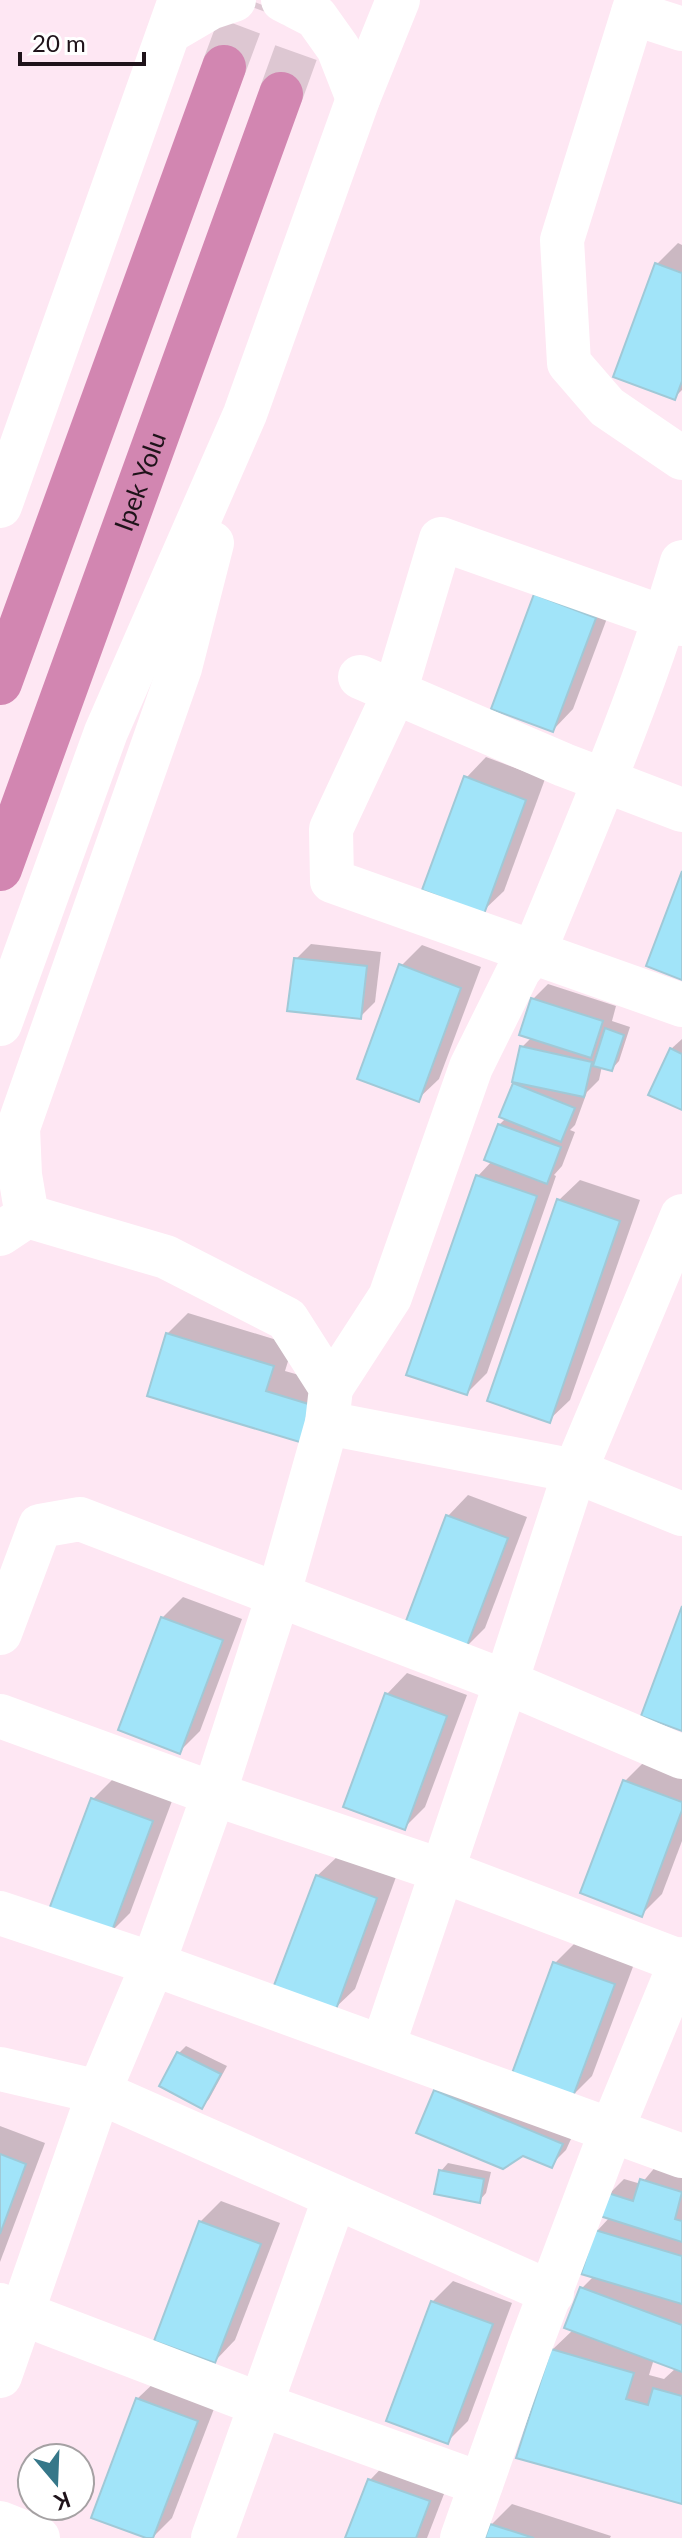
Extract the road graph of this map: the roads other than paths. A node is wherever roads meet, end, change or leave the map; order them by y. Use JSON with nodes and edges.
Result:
{"nodes":[{"id":1,"x":234,"y":0,"type":"edge"},
{"id":2,"x":283,"y":0,"type":"edge"},
{"id":3,"x":398,"y":0,"type":"edge"},
{"id":4,"x":635,"y":7,"type":"edge"},
{"id":5,"x":174,"y":16,"type":"edge"},
{"id":6,"x":682,"y":29,"type":"edge"},
{"id":7,"x":224,"y":67,"type":"tunnel mouth"},
{"id":8,"x":281,"y":94,"type":"tunnel mouth"},
{"id":9,"x":358,"y":99,"type":"junction"},
{"id":10,"x":245,"y":414,"type":"junction"},
{"id":11,"x":682,"y":458,"type":"edge"},
{"id":12,"x":0,"y":506,"type":"edge"},
{"id":13,"x":682,"y":562,"type":"edge"},
{"id":14,"x":674,"y":621,"type":"edge"},
{"id":15,"x":0,"y":683,"type":"edge"},
{"id":16,"x":378,"y":685,"type":"junction"},
{"id":17,"x":604,"y":781,"type":"junction"},
{"id":18,"x":682,"y":810,"type":"edge"},
{"id":19,"x":0,"y":869,"type":"edge"},
{"id":20,"x":534,"y":952,"type":"junction"},
{"id":21,"x":682,"y":1005,"type":"edge"},
{"id":22,"x":0,"y":1024,"type":"edge"},
{"id":23,"x":682,"y":1216,"type":"edge"},
{"id":24,"x":14,"y":1225,"type":"edge"},
{"id":25,"x":329,"y":1406,"type":"junction"},
{"id":26,"x":575,"y":1471,"type":"junction"},
{"id":27,"x":682,"y":1514,"type":"edge"},
{"id":28,"x":279,"y":1593,"type":"junction"},
{"id":29,"x":0,"y":1633,"type":"edge"},
{"id":30,"x":506,"y":1682,"type":"junction"},
{"id":31,"x":0,"y":1716,"type":"edge"},
{"id":32,"x":682,"y":1757,"type":"edge"},
{"id":33,"x":214,"y":1794,"type":"junction"},
{"id":34,"x":443,"y":1871,"type":"junction"},
{"id":35,"x":0,"y":1913,"type":"edge"},
{"id":36,"x":682,"y":1961,"type":"edge"},
{"id":37,"x":153,"y":1964,"type":"junction"},
{"id":38,"x":383,"y":2046,"type":"junction"},
{"id":39,"x":0,"y":2069,"type":"edge"},
{"id":40,"x":99,"y":2092,"type":"junction"},
{"id":41,"x":612,"y":2129,"type":"junction"},
{"id":42,"x":682,"y":2156,"type":"edge"},
{"id":43,"x":335,"y":2197,"type":"junction"},
{"id":44,"x":552,"y":2293,"type":"junction"},
{"id":45,"x":12,"y":2308,"type":"edge"},
{"id":46,"x":0,"y":2376,"type":"edge"},
{"id":47,"x":259,"y":2404,"type":"junction"},
{"id":48,"x":481,"y":2484,"type":"junction"},
{"id":49,"x":0,"y":2523,"type":"edge"},
{"id":50,"x":38,"y":2538,"type":"edge"},
{"id":51,"x":213,"y":2538,"type":"edge"},
{"id":52,"x":462,"y":2538,"type":"edge"}],
"edges":[{"from":1,"to":5,"type":"street"},
{"from":2,"to":9,"type":"street"},
{"from":3,"to":9,"type":"street"},
{"from":4,"to":6,"type":"street"},
{"from":4,"to":11,"type":"street"},
{"from":5,"to":12,"type":"street"},
{"from":7,"to":15,"type":"highway"},
{"from":8,"to":19,"type":"highway","name":"Ipek Yolu"},
{"from":9,"to":10,"type":"street"},
{"from":10,"to":22,"type":"street"},
{"from":10,"to":24,"type":"street"},
{"from":13,"to":14,"type":"street"},
{"from":14,"to":16,"type":"street"},
{"from":14,"to":17,"type":"street"},
{"from":16,"to":17,"type":"street"},
{"from":16,"to":20,"type":"street"},
{"from":17,"to":18,"type":"street"},
{"from":17,"to":20,"type":"street"},
{"from":20,"to":21,"type":"street"},
{"from":20,"to":25,"type":"street"},
{"from":23,"to":26,"type":"street"},
{"from":24,"to":25,"type":"street"},
{"from":25,"to":26,"type":"street"},
{"from":25,"to":28,"type":"street"},
{"from":26,"to":27,"type":"street"},
{"from":26,"to":30,"type":"street"},
{"from":28,"to":29,"type":"street"},
{"from":28,"to":30,"type":"street"},
{"from":28,"to":33,"type":"street"},
{"from":30,"to":32,"type":"street"},
{"from":30,"to":34,"type":"street"},
{"from":31,"to":33,"type":"street"},
{"from":33,"to":34,"type":"street"},
{"from":33,"to":37,"type":"street"},
{"from":34,"to":36,"type":"street"},
{"from":34,"to":38,"type":"street"},
{"from":35,"to":37,"type":"street"},
{"from":36,"to":41,"type":"street"},
{"from":37,"to":38,"type":"street"},
{"from":37,"to":40,"type":"street"},
{"from":38,"to":41,"type":"street"},
{"from":39,"to":40,"type":"street"},
{"from":40,"to":43,"type":"street"},
{"from":40,"to":45,"type":"street"},
{"from":41,"to":42,"type":"street"},
{"from":41,"to":44,"type":"street"},
{"from":43,"to":44,"type":"street"},
{"from":43,"to":47,"type":"street"},
{"from":44,"to":48,"type":"street"},
{"from":45,"to":46,"type":"street"},
{"from":45,"to":47,"type":"street"},
{"from":47,"to":48,"type":"street"},
{"from":47,"to":51,"type":"street"},
{"from":48,"to":52,"type":"street"},
{"from":49,"to":50,"type":"street"}]}
